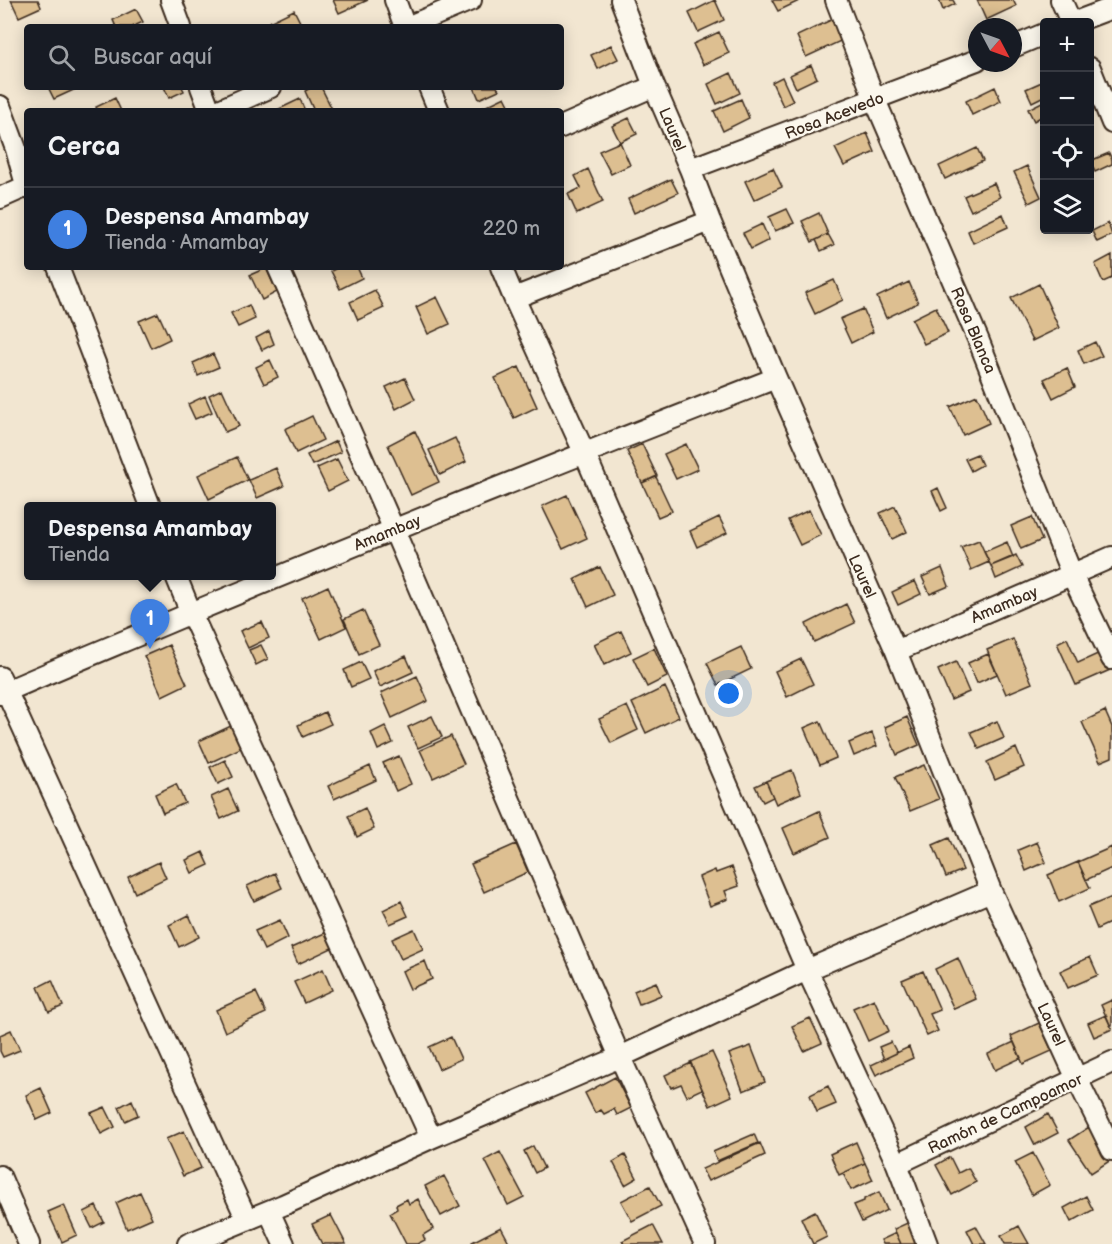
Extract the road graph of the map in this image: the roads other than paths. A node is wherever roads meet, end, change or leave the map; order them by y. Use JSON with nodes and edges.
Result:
{"nodes":[{"id":1,"x":171,"y":0,"type":"edge"},
{"id":2,"x":395,"y":0,"type":"edge"},
{"id":3,"x":471,"y":0,"type":"edge"},
{"id":4,"x":621,"y":0,"type":"edge"},
{"id":5,"x":836,"y":0,"type":"edge"},
{"id":6,"x":1061,"y":0,"type":"edge"},
{"id":7,"x":1112,"y":8,"type":"edge"},
{"id":8,"x":1069,"y":18,"type":"edge"},
{"id":9,"x":1086,"y":18,"type":"edge"},
{"id":10,"x":180,"y":24,"type":"edge"},
{"id":11,"x":405,"y":24,"type":"edge"},
{"id":12,"x":413,"y":24,"type":"edge"},
{"id":13,"x":1040,"y":36,"type":"edge"},
{"id":14,"x":1022,"y":43,"type":"edge"},
{"id":15,"x":968,"y":64,"type":"edge"},
{"id":16,"x":1091,"y":72,"type":"edge"},
{"id":17,"x":654,"y":86,"type":"junction"},
{"id":18,"x":202,"y":90,"type":"edge"},
{"id":19,"x":264,"y":90,"type":"edge"},
{"id":20,"x":430,"y":90,"type":"edge"},
{"id":21,"x":875,"y":100,"type":"junction"},
{"id":22,"x":0,"y":106,"type":"edge"},
{"id":23,"x":209,"y":108,"type":"edge"},
{"id":24,"x":224,"y":108,"type":"edge"},
{"id":25,"x":438,"y":108,"type":"edge"},
{"id":26,"x":1112,"y":123,"type":"edge"},
{"id":27,"x":564,"y":127,"type":"edge"},
{"id":28,"x":690,"y":169,"type":"junction"},
{"id":29,"x":24,"y":177,"type":"edge"},
{"id":30,"x":24,"y":188,"type":"edge"},
{"id":31,"x":0,"y":198,"type":"edge"},
{"id":32,"x":710,"y":221,"type":"junction"},
{"id":33,"x":59,"y":270,"type":"edge"},
{"id":34,"x":279,"y":270,"type":"edge"},
{"id":35,"x":502,"y":270,"type":"edge"},
{"id":36,"x":514,"y":298,"type":"junction"},
{"id":37,"x":776,"y":378,"type":"junction"},
{"id":38,"x":585,"y":452,"type":"junction"},
{"id":39,"x":148,"y":502,"type":"edge"},
{"id":40,"x":394,"y":530,"type":"junction"},
{"id":41,"x":1112,"y":557,"type":"edge"},
{"id":42,"x":1072,"y":575,"type":"junction"},
{"id":43,"x":276,"y":578,"type":"edge"},
{"id":44,"x":179,"y":580,"type":"edge"},
{"id":45,"x":272,"y":580,"type":"edge"},
{"id":46,"x":191,"y":613,"type":"junction"},
{"id":47,"x":896,"y":651,"type":"junction"},
{"id":48,"x":1112,"y":659,"type":"edge"},
{"id":49,"x":2,"y":687,"type":"edge"},
{"id":50,"x":991,"y":891,"type":"junction"},
{"id":51,"x":807,"y":970,"type":"junction"},
{"id":52,"x":620,"y":1057,"type":"junction"},
{"id":53,"x":1112,"y":1062,"type":"edge"},
{"id":54,"x":1077,"y":1079,"type":"junction"},
{"id":55,"x":431,"y":1138,"type":"junction"},
{"id":56,"x":1112,"y":1150,"type":"edge"},
{"id":57,"x":897,"y":1164,"type":"junction"},
{"id":58,"x":0,"y":1176,"type":"edge"},
{"id":59,"x":269,"y":1210,"type":"junction"},
{"id":60,"x":247,"y":1220,"type":"junction"},
{"id":61,"x":28,"y":1244,"type":"edge"},
{"id":62,"x":188,"y":1244,"type":"edge"},
{"id":63,"x":284,"y":1244,"type":"edge"},
{"id":64,"x":705,"y":1244,"type":"edge"},
{"id":65,"x":927,"y":1244,"type":"edge"}],
"edges":[{"from":1,"to":10,"type":"street"},
{"from":2,"to":11,"type":"street"},
{"from":3,"to":12,"type":"street"},
{"from":4,"to":17,"type":"street","name":"Laurel"},
{"from":5,"to":21,"type":"street","name":"Rosa Blanca"},
{"from":6,"to":8,"type":"street"},
{"from":7,"to":9,"type":"street"},
{"from":13,"to":14,"type":"street"},
{"from":15,"to":21,"type":"street","name":"Rosa Acevedo"},
{"from":16,"to":26,"type":"street"},
{"from":17,"to":27,"type":"street"},
{"from":17,"to":28,"type":"street","name":"Laurel"},
{"from":18,"to":23,"type":"street"},
{"from":19,"to":24,"type":"street"},
{"from":20,"to":25,"type":"street"},
{"from":21,"to":28,"type":"street","name":"Rosa Acevedo"},
{"from":21,"to":42,"type":"street","name":"Rosa Blanca"},
{"from":22,"to":29,"type":"street"},
{"from":28,"to":32,"type":"street","name":"Laurel"},
{"from":30,"to":31,"type":"street"},
{"from":32,"to":36,"type":"street"},
{"from":32,"to":37,"type":"street","name":"Laurel"},
{"from":33,"to":39,"type":"street"},
{"from":34,"to":40,"type":"street"},
{"from":35,"to":36,"type":"street"},
{"from":36,"to":38,"type":"street"},
{"from":37,"to":38,"type":"street","name":"Amambay"},
{"from":37,"to":47,"type":"street","name":"Laurel"},
{"from":38,"to":40,"type":"street","name":"Amambay"},
{"from":38,"to":51,"type":"street"},
{"from":40,"to":43,"type":"street","name":"Amambay"},
{"from":40,"to":52,"type":"street"},
{"from":41,"to":42,"type":"street","name":"Amambay"},
{"from":42,"to":47,"type":"street","name":"Amambay"},
{"from":42,"to":48,"type":"street","name":"Rosa Blanca"},
{"from":44,"to":46,"type":"street"},
{"from":45,"to":46,"type":"street","name":"Amambay"},
{"from":46,"to":49,"type":"street","name":"Amambay"},
{"from":46,"to":55,"type":"street"},
{"from":47,"to":50,"type":"street","name":"Laurel"},
{"from":49,"to":60,"type":"street"},
{"from":50,"to":51,"type":"street"},
{"from":50,"to":54,"type":"street","name":"Laurel"},
{"from":51,"to":52,"type":"street"},
{"from":51,"to":57,"type":"street"},
{"from":52,"to":55,"type":"street"},
{"from":52,"to":64,"type":"street"},
{"from":53,"to":54,"type":"street","name":"Ramón de Campoamor"},
{"from":54,"to":56,"type":"street","name":"Laurel"},
{"from":54,"to":57,"type":"street","name":"Ramón de Campoamor"},
{"from":55,"to":59,"type":"street"},
{"from":57,"to":65,"type":"street"},
{"from":58,"to":61,"type":"street"},
{"from":59,"to":60,"type":"street"},
{"from":59,"to":63,"type":"street"},
{"from":60,"to":62,"type":"street"}]}
